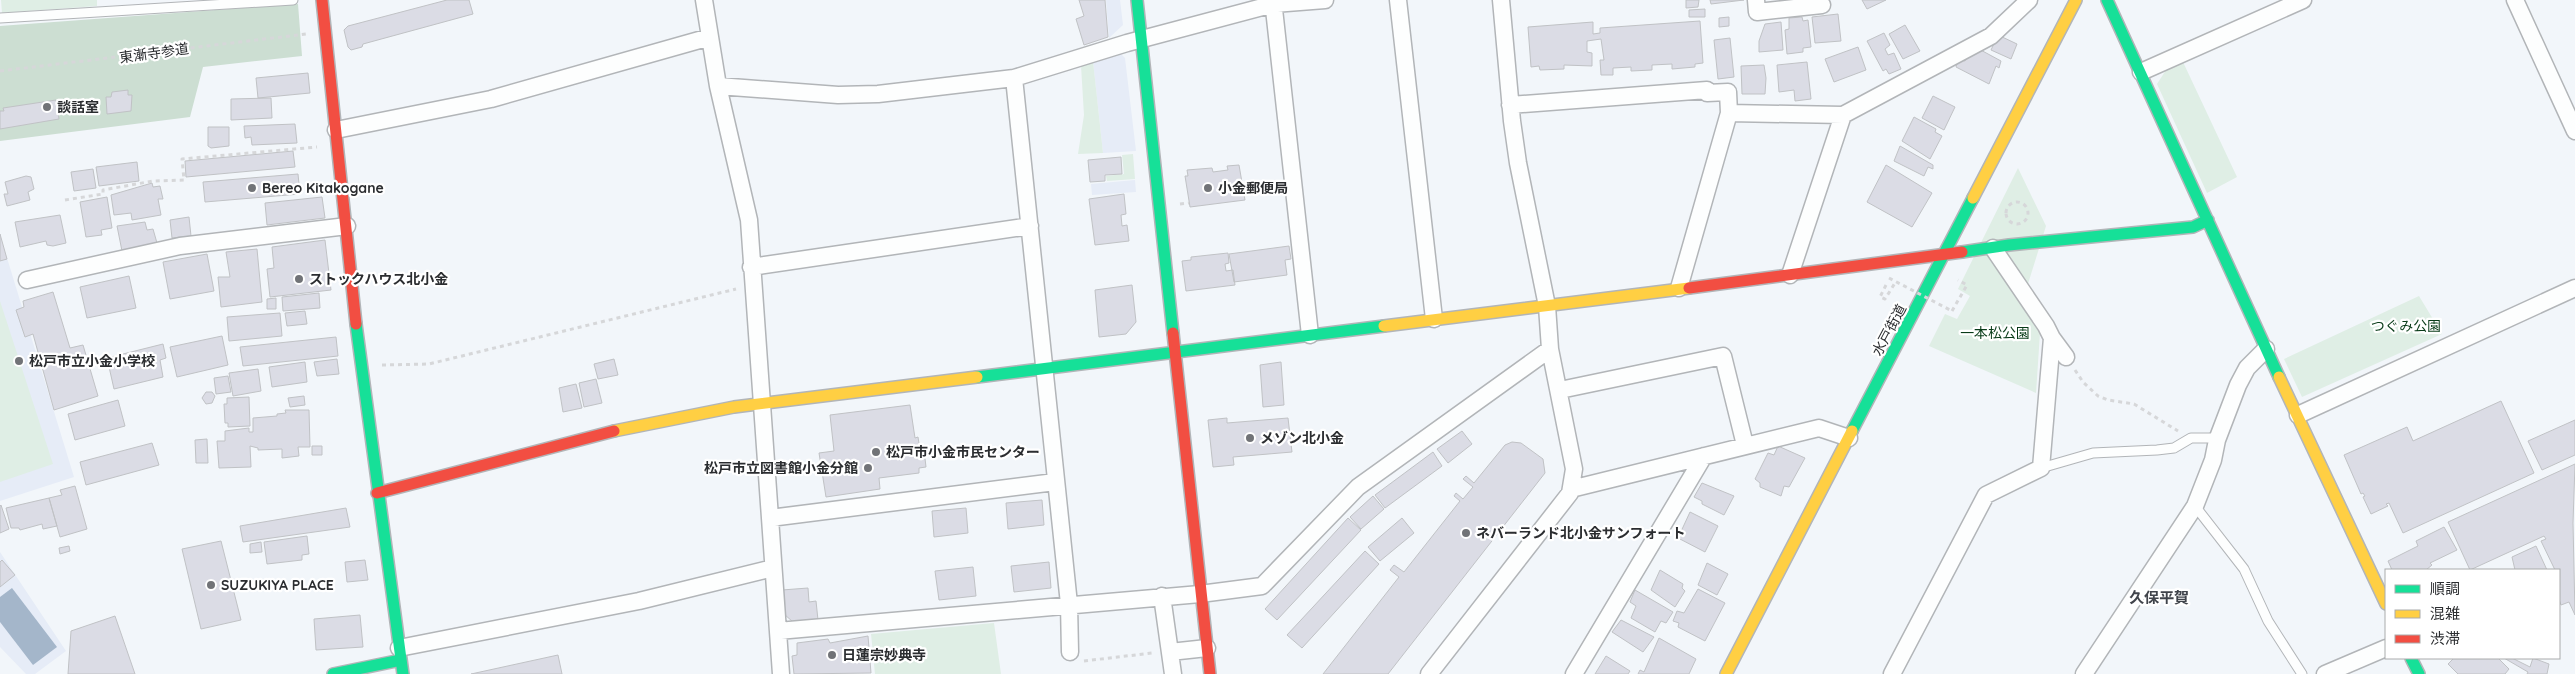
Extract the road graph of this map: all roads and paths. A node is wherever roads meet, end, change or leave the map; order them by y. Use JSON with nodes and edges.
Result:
{"nodes":[{"id":1,"x":293,"y":0,"type":"edge"},
{"id":2,"x":322,"y":0,"type":"edge"},
{"id":3,"x":704,"y":0,"type":"edge"},
{"id":4,"x":1138,"y":0,"type":"edge"},
{"id":5,"x":1325,"y":0,"type":"edge"},
{"id":6,"x":1398,"y":0,"type":"edge"},
{"id":7,"x":1501,"y":0,"type":"edge"},
{"id":8,"x":1756,"y":0,"type":"edge"},
{"id":9,"x":2029,"y":0,"type":"edge"},
{"id":10,"x":2076,"y":0,"type":"edge"},
{"id":11,"x":2107,"y":0,"type":"edge"},
{"id":12,"x":2303,"y":0,"type":"edge"},
{"id":13,"x":2515,"y":0,"type":"edge"},
{"id":14,"x":1273,"y":2,"type":"edge"},
{"id":15,"x":1822,"y":5,"type":"dead end"},
{"id":16,"x":0,"y":18,"type":"edge"},
{"id":17,"x":309,"y":34,"type":"dead end"},
{"id":18,"x":710,"y":37,"type":"junction"},
{"id":19,"x":1141,"y":39,"type":"junction"},
{"id":20,"x":0,"y":71,"type":"edge"},
{"id":21,"x":2141,"y":72,"type":"junction"},
{"id":22,"x":1014,"y":78,"type":"junction"},
{"id":23,"x":718,"y":86,"type":"junction"},
{"id":24,"x":1510,"y":105,"type":"junction"},
{"id":25,"x":1729,"y":113,"type":"junction"},
{"id":26,"x":1843,"y":115,"type":"junction"},
{"id":27,"x":336,"y":130,"type":"junction"},
{"id":28,"x":2575,"y":132,"type":"edge"},
{"id":29,"x":323,"y":146,"type":"dead end"},
{"id":30,"x":65,"y":200,"type":"dead end"},
{"id":31,"x":2006,"y":217,"type":"joint"},
{"id":32,"x":2208,"y":220,"type":"junction"},
{"id":33,"x":347,"y":226,"type":"junction"},
{"id":34,"x":1030,"y":226,"type":"junction"},
{"id":35,"x":1992,"y":248,"type":"junction"},
{"id":36,"x":1945,"y":255,"type":"junction"},
{"id":37,"x":752,"y":267,"type":"junction"},
{"id":38,"x":1790,"y":275,"type":"junction"},
{"id":39,"x":1889,"y":278,"type":"dead end"},
{"id":40,"x":27,"y":280,"type":"dead end"},
{"id":41,"x":1958,"y":280,"type":"dead end"},
{"id":42,"x":753,"y":284,"type":"junction"},
{"id":43,"x":1894,"y":284,"type":"dead end"},
{"id":44,"x":1679,"y":288,"type":"junction"},
{"id":45,"x":2575,"y":288,"type":"edge"},
{"id":46,"x":1880,"y":297,"type":"dead end"},
{"id":47,"x":1547,"y":306,"type":"junction"},
{"id":48,"x":1434,"y":320,"type":"junction"},
{"id":49,"x":1310,"y":334,"type":"junction"},
{"id":50,"x":2052,"y":338,"type":"junction"},
{"id":51,"x":1550,"y":349,"type":"junction"},
{"id":52,"x":2266,"y":349,"type":"junction"},
{"id":53,"x":1175,"y":351,"type":"junction"},
{"id":54,"x":2066,"y":357,"type":"joint"},
{"id":55,"x":374,"y":365,"type":"dead end"},
{"id":56,"x":1045,"y":370,"type":"junction"},
{"id":57,"x":1560,"y":390,"type":"junction"},
{"id":58,"x":760,"y":404,"type":"junction"},
{"id":59,"x":2298,"y":415,"type":"junction"},
{"id":60,"x":1849,"y":438,"type":"junction"},
{"id":61,"x":2191,"y":438,"type":"junction"},
{"id":62,"x":2217,"y":438,"type":"junction"},
{"id":63,"x":1745,"y":445,"type":"junction"},
{"id":64,"x":1704,"y":456,"type":"junction"},
{"id":65,"x":2041,"y":468,"type":"junction"},
{"id":66,"x":1055,"y":482,"type":"junction"},
{"id":67,"x":1571,"y":489,"type":"junction"},
{"id":68,"x":377,"y":493,"type":"junction"},
{"id":69,"x":2195,"y":506,"type":"junction"},
{"id":70,"x":770,"y":518,"type":"junction"},
{"id":71,"x":773,"y":568,"type":"junction"},
{"id":72,"x":1200,"y":594,"type":"junction"},
{"id":73,"x":1162,"y":596,"type":"junction"},
{"id":74,"x":2385,"y":602,"type":"edge"},
{"id":75,"x":1069,"y":604,"type":"junction"},
{"id":76,"x":778,"y":631,"type":"junction"},
{"id":77,"x":1207,"y":648,"type":"junction"},
{"id":78,"x":2385,"y":648,"type":"edge"},
{"id":79,"x":1170,"y":652,"type":"junction"},
{"id":80,"x":400,"y":654,"type":"junction"},
{"id":81,"x":1073,"y":657,"type":"joint"},
{"id":82,"x":2412,"y":659,"type":"edge"},
{"id":83,"x":333,"y":674,"type":"edge"},
{"id":84,"x":403,"y":674,"type":"edge"},
{"id":85,"x":781,"y":674,"type":"edge"},
{"id":86,"x":1173,"y":674,"type":"edge"},
{"id":87,"x":1210,"y":674,"type":"edge"},
{"id":88,"x":1430,"y":674,"type":"edge"},
{"id":89,"x":1574,"y":674,"type":"edge"},
{"id":90,"x":1726,"y":674,"type":"edge"},
{"id":91,"x":1892,"y":674,"type":"edge"},
{"id":92,"x":2084,"y":674,"type":"edge"},
{"id":93,"x":2302,"y":674,"type":"edge"},
{"id":94,"x":2326,"y":674,"type":"edge"},
{"id":95,"x":2419,"y":674,"type":"edge"}],
"edges":[{"from":1,"to":16,"type":"lane"},
{"from":2,"to":27,"type":"main road"},
{"from":3,"to":18,"type":"street"},
{"from":4,"to":19,"type":"main road"},
{"from":5,"to":14,"type":"street"},
{"from":6,"to":48,"type":"street"},
{"from":7,"to":24,"type":"street"},
{"from":8,"to":15,"type":"street"},
{"from":9,"to":26,"type":"street"},
{"from":10,"to":36,"type":"main road","name":"水戸街道"},
{"from":11,"to":21,"type":"main road"},
{"from":12,"to":21,"type":"street"},
{"from":13,"to":28,"type":"street"},
{"from":14,"to":19,"type":"street"},
{"from":14,"to":49,"type":"street"},
{"from":17,"to":20,"type":"path","name":"東漸寺参道"},
{"from":18,"to":23,"type":"street"},
{"from":18,"to":27,"type":"street"},
{"from":19,"to":22,"type":"street"},
{"from":19,"to":53,"type":"main road"},
{"from":21,"to":32,"type":"main road"},
{"from":22,"to":23,"type":"street"},
{"from":22,"to":34,"type":"street"},
{"from":23,"to":37,"type":"street"},
{"from":24,"to":25,"type":"street"},
{"from":24,"to":47,"type":"street"},
{"from":25,"to":26,"type":"street"},
{"from":25,"to":44,"type":"street"},
{"from":26,"to":38,"type":"street"},
{"from":27,"to":33,"type":"main road"},
{"from":29,"to":30,"type":"path"},
{"from":31,"to":31,"type":"path"},
{"from":32,"to":35,"type":"main road"},
{"from":32,"to":52,"type":"main road"},
{"from":33,"to":40,"type":"street"},
{"from":33,"to":68,"type":"main road"},
{"from":34,"to":37,"type":"street"},
{"from":34,"to":56,"type":"street"},
{"from":35,"to":36,"type":"main road"},
{"from":35,"to":50,"type":"street"},
{"from":36,"to":38,"type":"main road"},
{"from":36,"to":60,"type":"main road","name":"水戸街道"},
{"from":37,"to":42,"type":"street"},
{"from":38,"to":44,"type":"main road"},
{"from":39,"to":41,"type":"path","bridge":true},
{"from":42,"to":55,"type":"path"},
{"from":42,"to":58,"type":"street"},
{"from":43,"to":46,"type":"path"},
{"from":44,"to":47,"type":"main road"},
{"from":45,"to":59,"type":"street"},
{"from":47,"to":48,"type":"main road"},
{"from":47,"to":51,"type":"street"},
{"from":48,"to":49,"type":"main road"},
{"from":49,"to":53,"type":"main road"},
{"from":50,"to":54,"type":"street"},
{"from":50,"to":65,"type":"street"},
{"from":51,"to":57,"type":"street"},
{"from":51,"to":72,"type":"street"},
{"from":52,"to":59,"type":"main road"},
{"from":52,"to":62,"type":"street"},
{"from":53,"to":56,"type":"main road"},
{"from":53,"to":72,"type":"main road"},
{"from":54,"to":61,"type":"path"},
{"from":56,"to":58,"type":"main road"},
{"from":56,"to":66,"type":"street"},
{"from":57,"to":63,"type":"street"},
{"from":57,"to":67,"type":"street"},
{"from":58,"to":68,"type":"main road"},
{"from":58,"to":70,"type":"street"},
{"from":59,"to":74,"type":"main road"},
{"from":60,"to":63,"type":"street"},
{"from":60,"to":90,"type":"main road","name":"水戸街道"},
{"from":61,"to":62,"type":"lane"},
{"from":61,"to":65,"type":"lane"},
{"from":62,"to":69,"type":"street"},
{"from":63,"to":64,"type":"street"},
{"from":64,"to":67,"type":"street"},
{"from":64,"to":89,"type":"street"},
{"from":65,"to":91,"type":"street"},
{"from":66,"to":70,"type":"street"},
{"from":66,"to":75,"type":"street"},
{"from":67,"to":88,"type":"street"},
{"from":68,"to":80,"type":"main road"},
{"from":69,"to":92,"type":"street"},
{"from":69,"to":93,"type":"lane"},
{"from":70,"to":71,"type":"street"},
{"from":71,"to":76,"type":"street"},
{"from":71,"to":80,"type":"street"},
{"from":72,"to":73,"type":"street"},
{"from":72,"to":77,"type":"main road"},
{"from":73,"to":75,"type":"street"},
{"from":73,"to":79,"type":"street"},
{"from":75,"to":76,"type":"street"},
{"from":75,"to":81,"type":"street"},
{"from":76,"to":85,"type":"street"},
{"from":77,"to":79,"type":"street"},
{"from":77,"to":87,"type":"main road"},
{"from":78,"to":94,"type":"street"},
{"from":79,"to":81,"type":"path"},
{"from":79,"to":86,"type":"street"},
{"from":80,"to":83,"type":"main road"},
{"from":80,"to":84,"type":"main road"},
{"from":82,"to":95,"type":"main road"}]}
